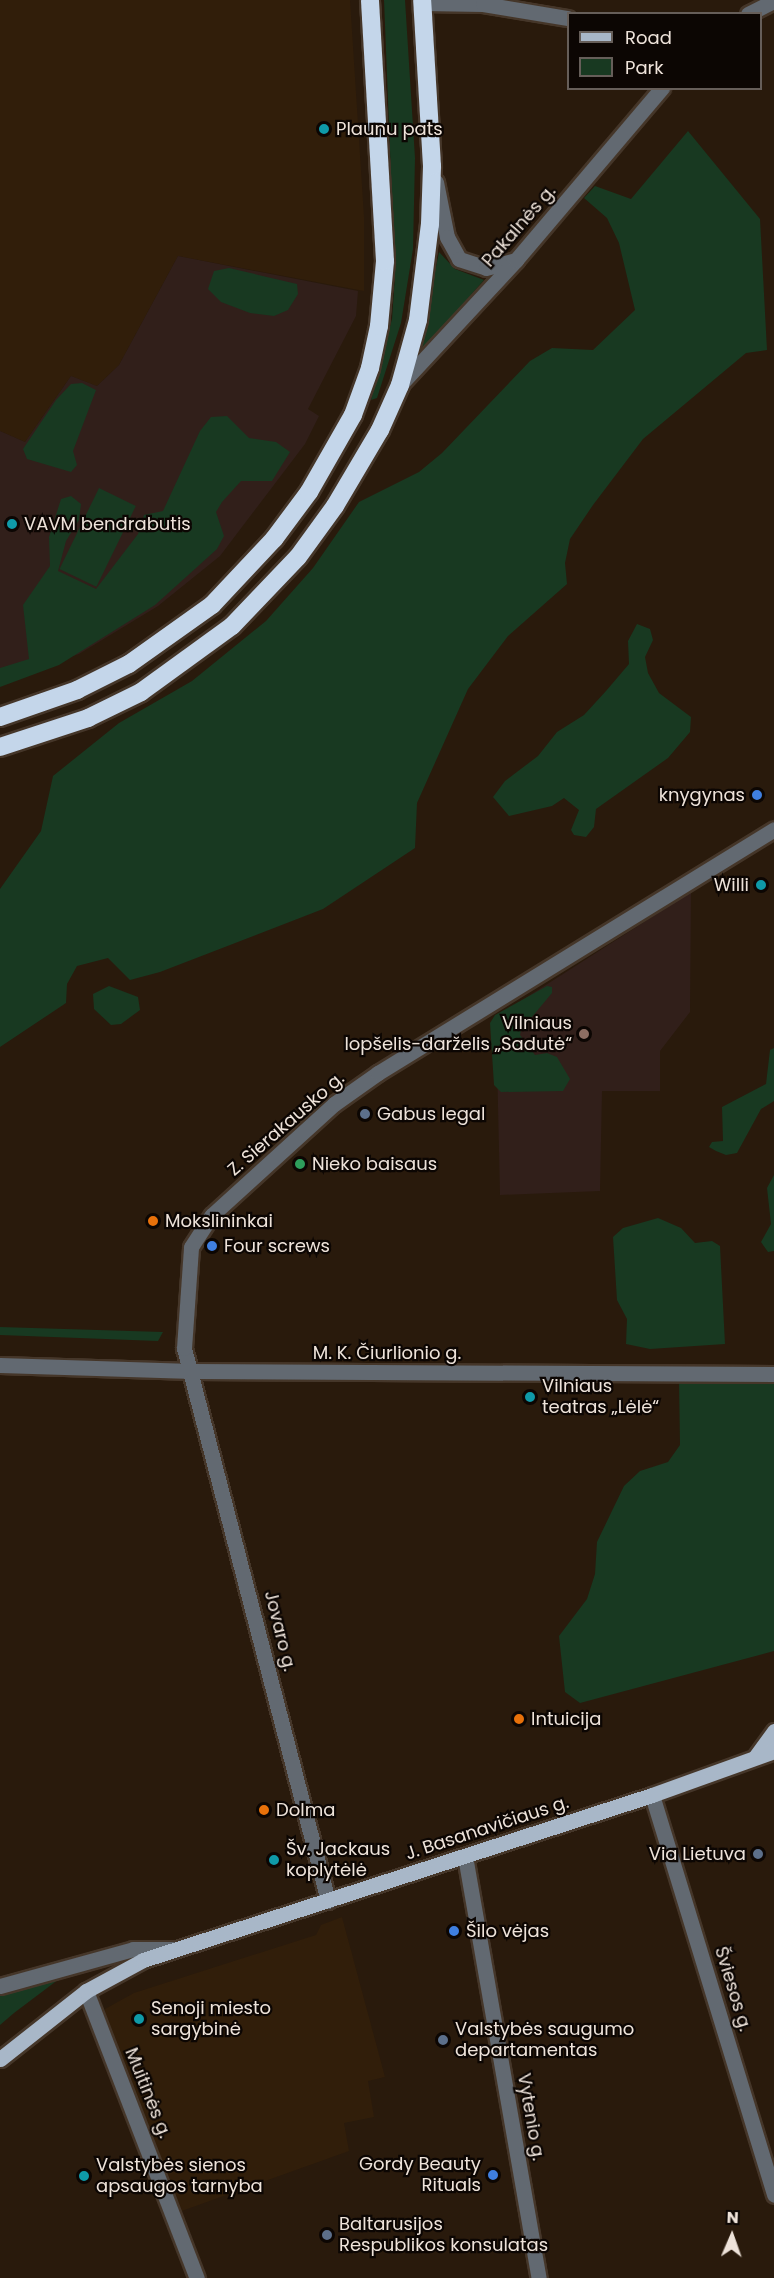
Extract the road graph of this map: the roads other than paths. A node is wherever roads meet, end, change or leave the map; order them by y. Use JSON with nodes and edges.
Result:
{"nodes":[{"id":1,"x":370,"y":0,"type":"edge"},
{"id":2,"x":422,"y":1,"type":"edge"},
{"id":3,"x":774,"y":1,"type":"edge"},
{"id":4,"x":752,"y":12,"type":"edge"},
{"id":5,"x":567,"y":18,"type":"edge"},
{"id":6,"x":660,"y":90,"type":"edge"},
{"id":7,"x":432,"y":166,"type":"junction"},
{"id":8,"x":516,"y":260,"type":"junction"},
{"id":9,"x":400,"y":385,"type":"junction"},
{"id":10,"x":0,"y":717,"type":"edge"},
{"id":11,"x":0,"y":747,"type":"edge"},
{"id":12,"x":774,"y":829,"type":"edge"},
{"id":13,"x":0,"y":1365,"type":"edge"},
{"id":14,"x":192,"y":1371,"type":"junction"},
{"id":15,"x":774,"y":1374,"type":"edge"},
{"id":16,"x":774,"y":1731,"type":"edge"},
{"id":17,"x":774,"y":1751,"type":"edge"},
{"id":18,"x":756,"y":1756,"type":"junction"},
{"id":19,"x":652,"y":1795,"type":"junction"},
{"id":20,"x":465,"y":1856,"type":"junction"},
{"id":21,"x":328,"y":1901,"type":"junction"},
{"id":22,"x":175,"y":1949,"type":"junction"},
{"id":23,"x":0,"y":1986,"type":"edge"},
{"id":24,"x":86,"y":1991,"type":"junction"},
{"id":25,"x":0,"y":2059,"type":"edge"},
{"id":26,"x":774,"y":2195,"type":"edge"},
{"id":27,"x":197,"y":2278,"type":"edge"},
{"id":28,"x":539,"y":2278,"type":"edge"}],
"edges":[{"from":1,"to":10,"type":"highway"},
{"from":2,"to":5,"type":"street"},
{"from":2,"to":7,"type":"highway"},
{"from":3,"to":4,"type":"street"},
{"from":6,"to":8,"type":"street","name":"Pakalnės g."},
{"from":7,"to":8,"type":"street"},
{"from":7,"to":9,"type":"highway"},
{"from":8,"to":9,"type":"street","name":"Pakalnės g."},
{"from":9,"to":11,"type":"highway"},
{"from":12,"to":14,"type":"street","name":"Z. Sierakausko g."},
{"from":13,"to":14,"type":"street","name":"M. K. Čiurlionio g."},
{"from":14,"to":15,"type":"street","name":"M. K. Čiurlionio g."},
{"from":14,"to":21,"type":"street","name":"Jovaro g."},
{"from":16,"to":18,"type":"main road"},
{"from":17,"to":18,"type":"main road","name":"J. Basanavičiaus g."},
{"from":18,"to":19,"type":"main road","name":"J. Basanavičiaus g."},
{"from":19,"to":20,"type":"main road","name":"J. Basanavičiaus g."},
{"from":19,"to":26,"type":"street","name":"Šviesos g."},
{"from":20,"to":21,"type":"main road","name":"J. Basanavičiaus g."},
{"from":20,"to":28,"type":"street","name":"Vytenio g."},
{"from":21,"to":22,"type":"main road","name":"J. Basanavičiaus g."},
{"from":22,"to":23,"type":"street"},
{"from":22,"to":24,"type":"main road","name":"J. Basanavičiaus g."},
{"from":24,"to":25,"type":"main road","name":"J. Basanavičiaus g."},
{"from":24,"to":27,"type":"street","name":"Muitinės g."}]}
